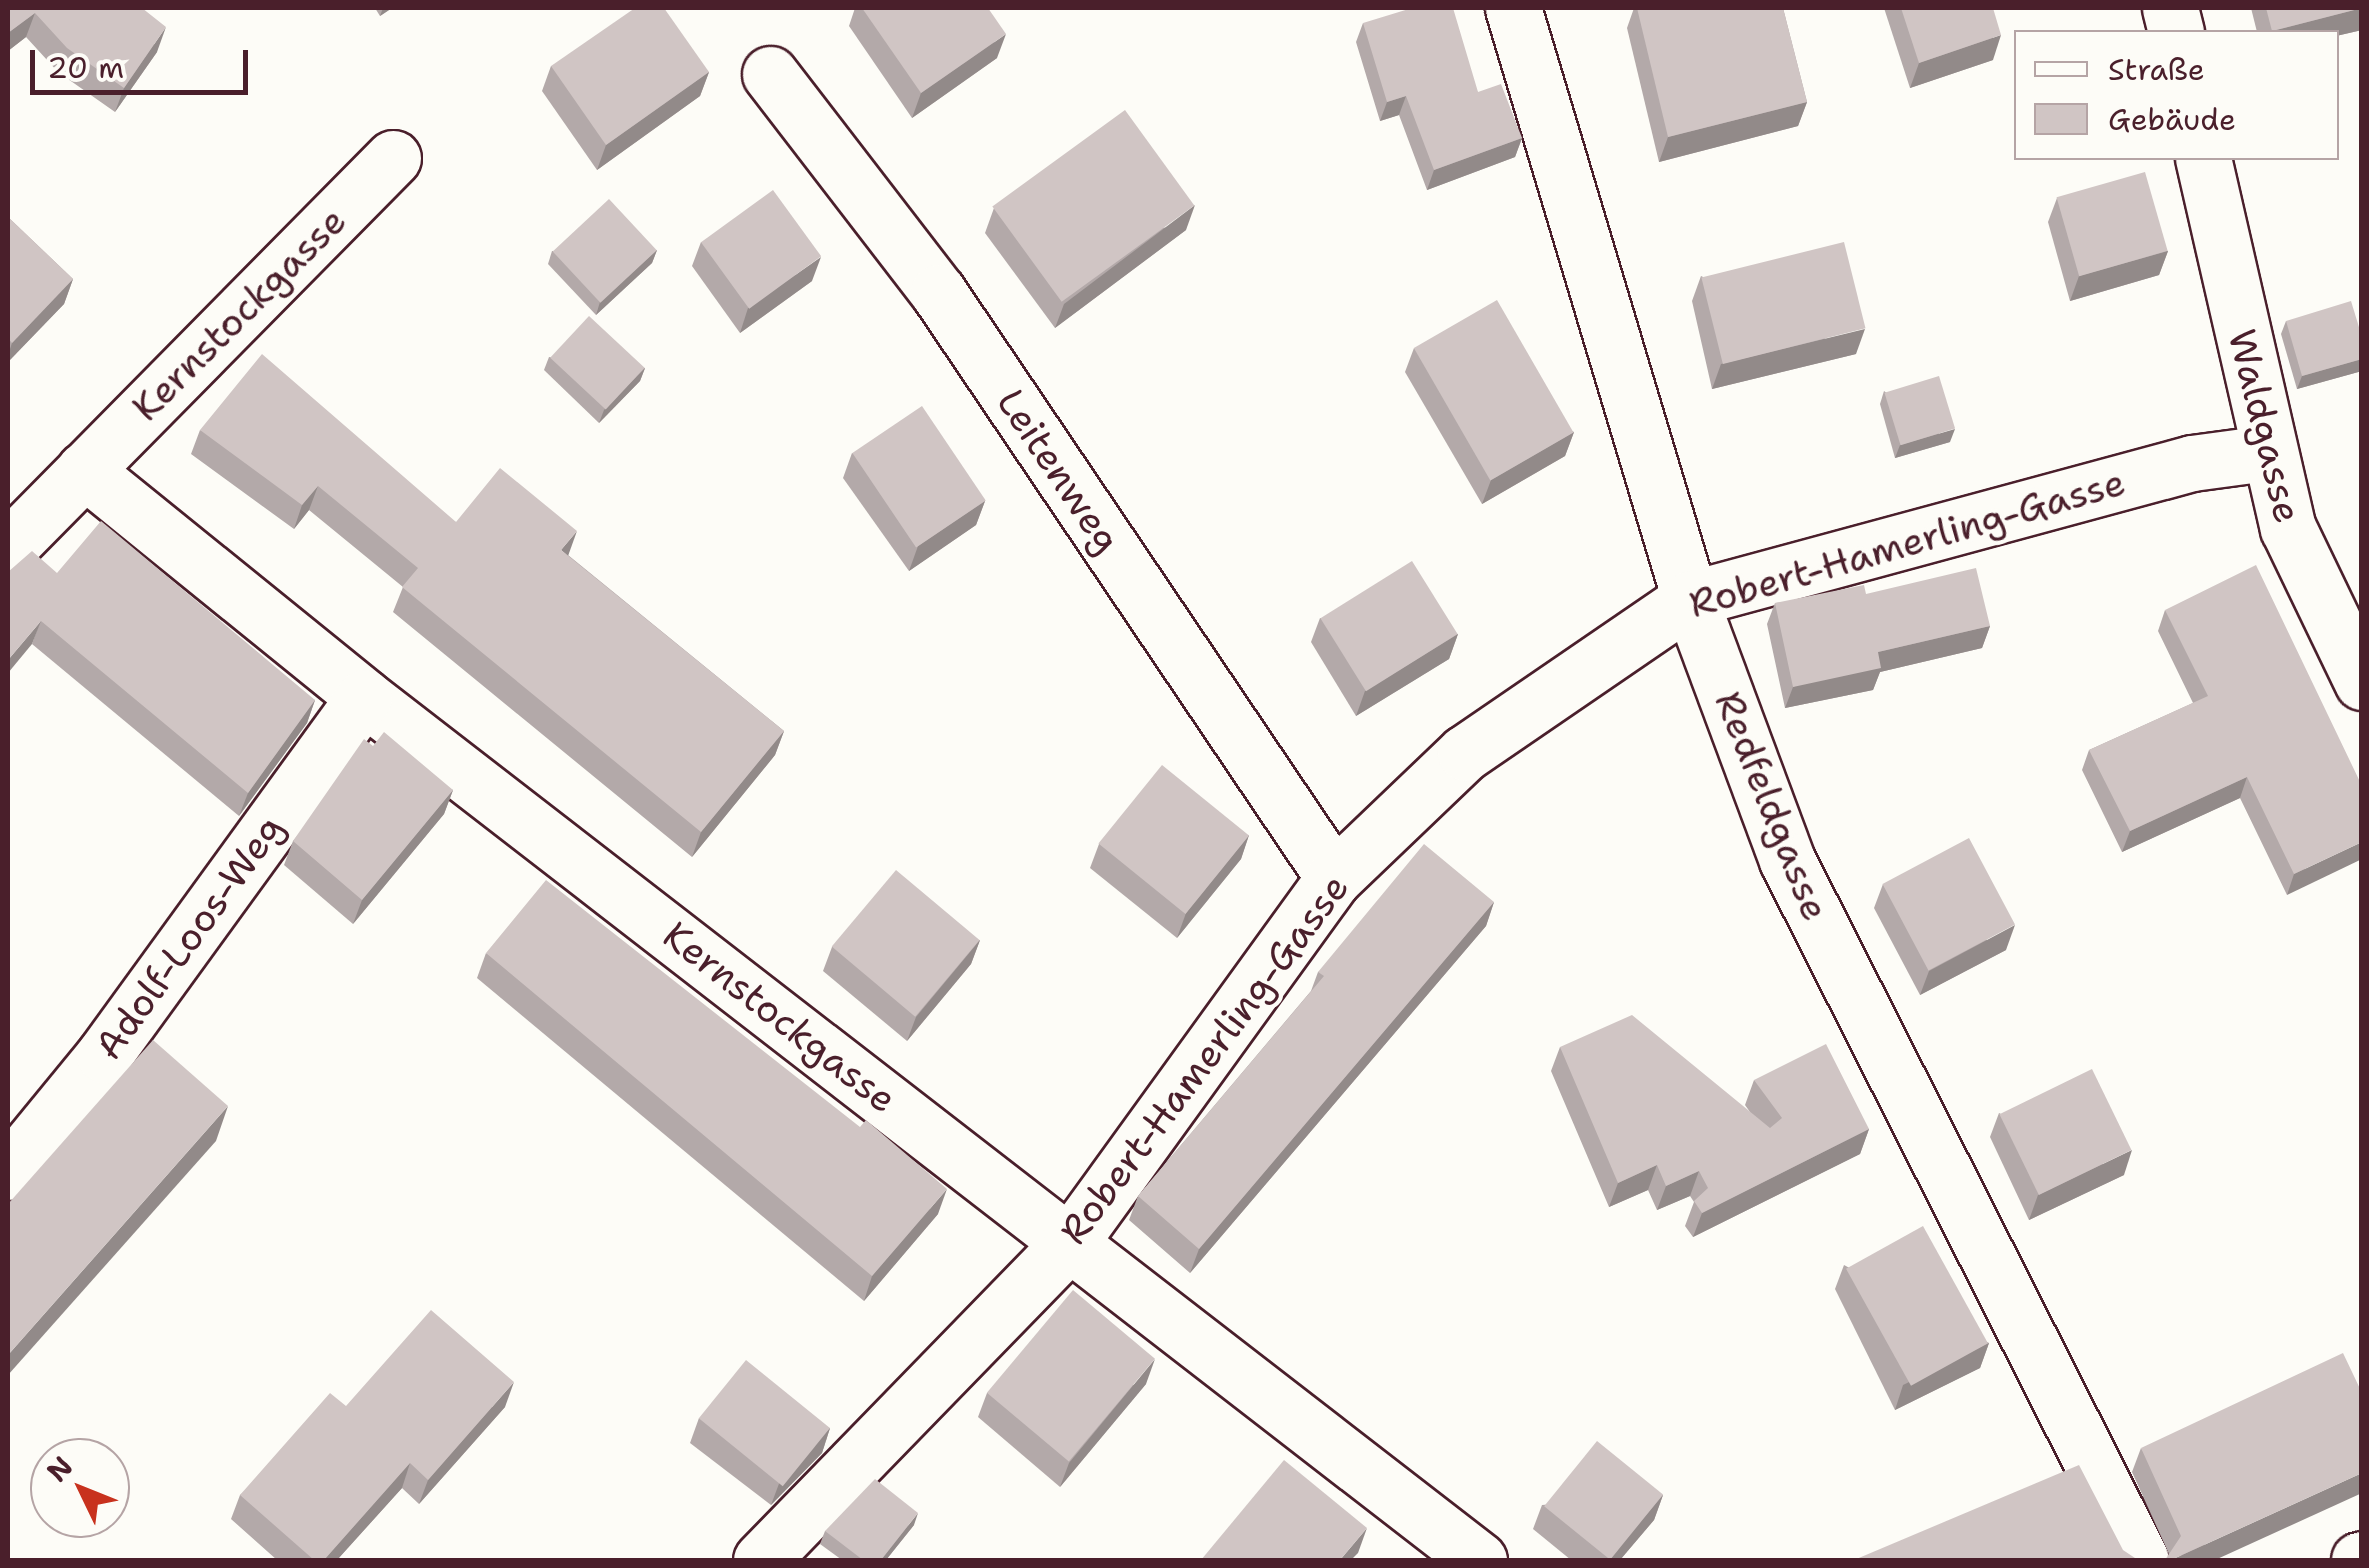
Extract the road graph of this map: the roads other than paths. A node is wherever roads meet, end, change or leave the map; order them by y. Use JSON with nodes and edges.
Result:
{"nodes":[{"id":1,"x":1514,"y":8,"type":"edge"},
{"id":2,"x":770,"y":74,"type":"dead end"},
{"id":3,"x":393,"y":158,"type":"dead end"},
{"id":4,"x":2202,"y":160,"type":"edge"},
{"id":5,"x":2266,"y":453,"type":"junction"},
{"id":6,"x":84,"y":470,"type":"junction"},
{"id":7,"x":8,"y":548,"type":"edge"},
{"id":8,"x":1690,"y":599,"type":"junction"},
{"id":9,"x":2362,"y":682,"type":"edge"},
{"id":10,"x":364,"y":696,"type":"junction"},
{"id":11,"x":1334,"y":878,"type":"junction"},
{"id":12,"x":8,"y":1172,"type":"edge"},
{"id":13,"x":1071,"y":1242,"type":"junction"},
{"id":14,"x":761,"y":1560,"type":"edge"},
{"id":15,"x":1479,"y":1560,"type":"edge"},
{"id":16,"x":2141,"y":1560,"type":"edge"}],
"edges":[{"from":1,"to":8,"type":"street","name":"Redfeldgasse"},
{"from":2,"to":11,"type":"street","name":"Leitenweg"},
{"from":3,"to":6,"type":"street","name":"Kernstockgasse"},
{"from":4,"to":5,"type":"street","name":"Waldgasse"},
{"from":5,"to":8,"type":"street","name":"Robert-Hamerling-Gasse"},
{"from":5,"to":9,"type":"street","name":"Waldgasse"},
{"from":6,"to":7,"type":"street","name":"Kernstockgasse"},
{"from":6,"to":10,"type":"street","name":"Kernstockgasse"},
{"from":8,"to":11,"type":"street","name":"Robert-Hamerling-Gasse"},
{"from":8,"to":16,"type":"street","name":"Redfeldgasse"},
{"from":10,"to":12,"type":"street","name":"Adolf-Loos-Weg"},
{"from":10,"to":13,"type":"street","name":"Kernstockgasse"},
{"from":11,"to":13,"type":"street","name":"Robert-Hamerling-Gasse"},
{"from":13,"to":14,"type":"street","name":"Robert-Hamerling-Gasse"},
{"from":13,"to":15,"type":"street","name":"Kernstockgasse"}]}
